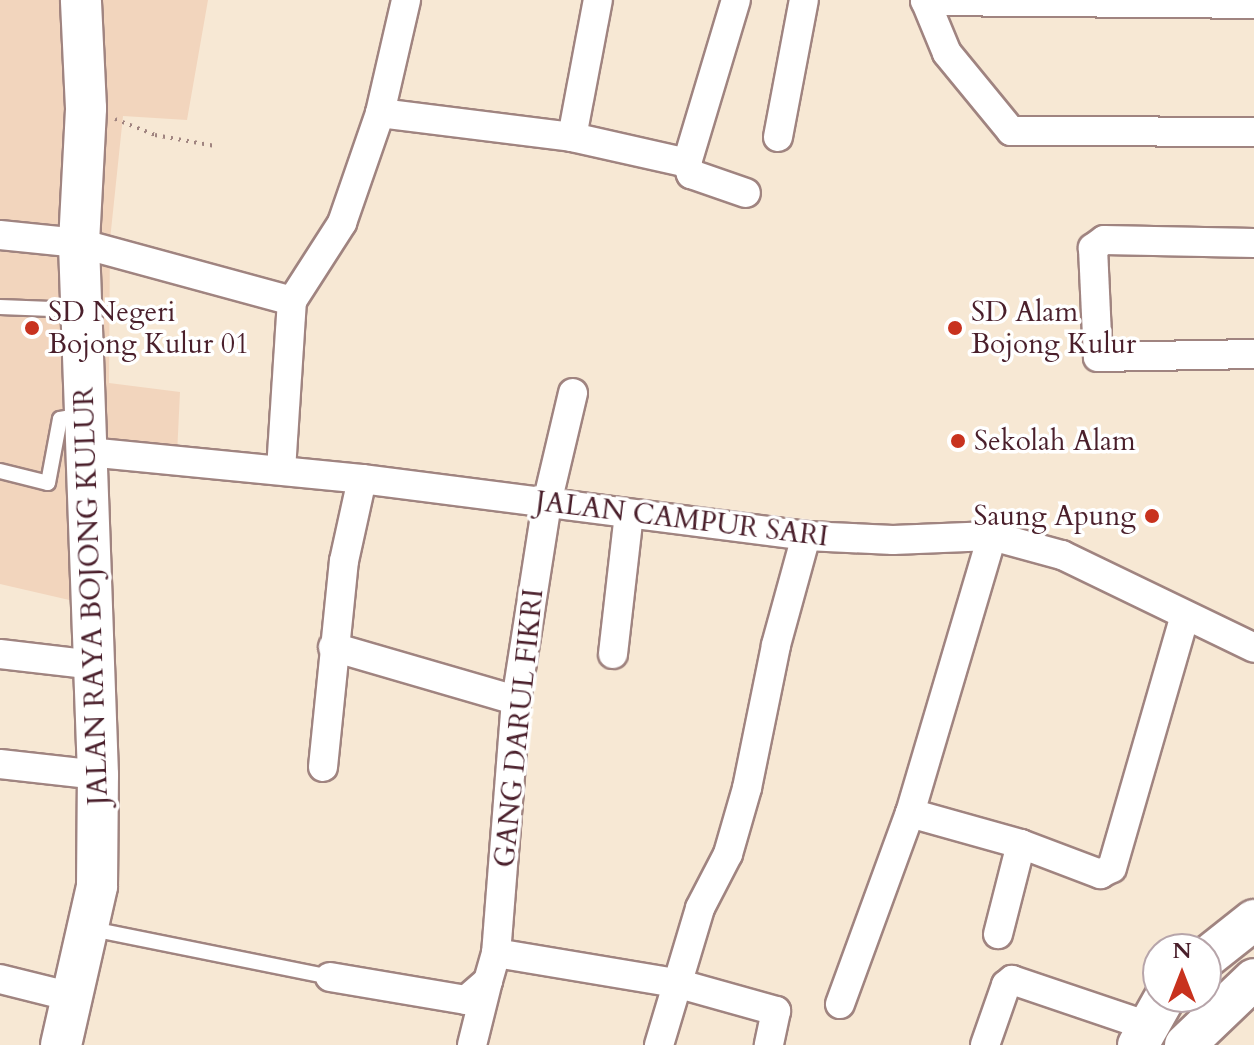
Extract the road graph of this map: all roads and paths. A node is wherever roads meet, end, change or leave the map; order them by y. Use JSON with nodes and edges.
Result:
{"nodes":[{"id":1,"x":81,"y":0,"type":"edge"},
{"id":2,"x":406,"y":0,"type":"edge"},
{"id":3,"x":736,"y":0,"type":"edge"},
{"id":4,"x":804,"y":0,"type":"edge"},
{"id":5,"x":925,"y":0,"type":"edge"},
{"id":6,"x":590,"y":2,"type":"edge"},
{"id":7,"x":1254,"y":4,"type":"edge"},
{"id":8,"x":86,"y":108,"type":"junction"},
{"id":9,"x":380,"y":113,"type":"junction"},
{"id":10,"x":1254,"y":132,"type":"edge"},
{"id":11,"x":572,"y":137,"type":"junction"},
{"id":12,"x":778,"y":137,"type":"dead end"},
{"id":13,"x":215,"y":146,"type":"dead end"},
{"id":14,"x":687,"y":163,"type":"junction"},
{"id":15,"x":746,"y":193,"type":"dead end"},
{"id":16,"x":0,"y":235,"type":"edge"},
{"id":17,"x":79,"y":243,"type":"junction"},
{"id":18,"x":1254,"y":243,"type":"edge"},
{"id":19,"x":292,"y":301,"type":"junction"},
{"id":20,"x":0,"y":307,"type":"edge"},
{"id":21,"x":82,"y":311,"type":"junction"},
{"id":22,"x":1254,"y":354,"type":"edge"},
{"id":23,"x":573,"y":393,"type":"dead end"},
{"id":24,"x":87,"y":433,"type":"junction"},
{"id":25,"x":281,"y":470,"type":"junction"},
{"id":26,"x":0,"y":471,"type":"edge"},
{"id":27,"x":362,"y":479,"type":"junction"},
{"id":28,"x":547,"y":503,"type":"junction"},
{"id":29,"x":629,"y":514,"type":"junction"},
{"id":30,"x":806,"y":536,"type":"junction"},
{"id":31,"x":992,"y":536,"type":"junction"},
{"id":32,"x":1184,"y":618,"type":"junction"},
{"id":33,"x":333,"y":647,"type":"junction"},
{"id":34,"x":1254,"y":648,"type":"edge"},
{"id":35,"x":0,"y":654,"type":"edge"},
{"id":36,"x":613,"y":654,"type":"dead end"},
{"id":37,"x":93,"y":665,"type":"junction"},
{"id":38,"x":516,"y":700,"type":"junction"},
{"id":39,"x":0,"y":764,"type":"edge"},
{"id":40,"x":323,"y":767,"type":"dead end"},
{"id":41,"x":98,"y":775,"type":"junction"},
{"id":42,"x":910,"y":813,"type":"junction"},
{"id":43,"x":1021,"y":844,"type":"junction"},
{"id":44,"x":1254,"y":920,"type":"edge"},
{"id":45,"x":89,"y":929,"type":"junction"},
{"id":46,"x":998,"y":934,"type":"dead end"},
{"id":47,"x":1222,"y":945,"type":"edge"},
{"id":48,"x":492,"y":967,"type":"junction"},
{"id":49,"x":330,"y":977,"type":"joint"},
{"id":50,"x":0,"y":979,"type":"edge"},
{"id":51,"x":1254,"y":979,"type":"edge"},
{"id":52,"x":676,"y":983,"type":"junction"},
{"id":53,"x":72,"y":997,"type":"junction"},
{"id":54,"x":840,"y":1004,"type":"dead end"},
{"id":55,"x":1149,"y":1022,"type":"edge"},
{"id":56,"x":61,"y":1045,"type":"edge"},
{"id":57,"x":472,"y":1045,"type":"edge"},
{"id":58,"x":659,"y":1045,"type":"edge"},
{"id":59,"x":769,"y":1045,"type":"edge"},
{"id":60,"x":985,"y":1045,"type":"edge"},
{"id":61,"x":1185,"y":1045,"type":"edge"}],
"edges":[{"from":1,"to":8,"type":"street","name":"JALAN RAYA BOJONG KULUR"},
{"from":2,"to":9,"type":"street"},
{"from":3,"to":14,"type":"street"},
{"from":4,"to":12,"type":"street"},
{"from":5,"to":7,"type":"street"},
{"from":5,"to":10,"type":"street"},
{"from":6,"to":11,"type":"street"},
{"from":8,"to":13,"type":"path"},
{"from":8,"to":17,"type":"street","name":"JALAN RAYA BOJONG KULUR"},
{"from":9,"to":11,"type":"street"},
{"from":9,"to":19,"type":"street"},
{"from":11,"to":14,"type":"street"},
{"from":14,"to":15,"type":"street"},
{"from":16,"to":17,"type":"street"},
{"from":17,"to":19,"type":"street"},
{"from":17,"to":21,"type":"street","name":"JALAN RAYA BOJONG KULUR"},
{"from":18,"to":22,"type":"street"},
{"from":19,"to":25,"type":"street"},
{"from":20,"to":21,"type":"lane"},
{"from":21,"to":24,"type":"street","name":"JALAN RAYA BOJONG KULUR"},
{"from":23,"to":28,"type":"street","name":"GANG DARUL FIKRI"},
{"from":24,"to":25,"type":"street","name":"JALAN CAMPUR SARI"},
{"from":24,"to":26,"type":"lane"},
{"from":24,"to":37,"type":"street","name":"JALAN RAYA BOJONG KULUR"},
{"from":25,"to":27,"type":"street","name":"JALAN CAMPUR SARI"},
{"from":27,"to":28,"type":"street","name":"JALAN CAMPUR SARI"},
{"from":27,"to":33,"type":"street"},
{"from":28,"to":29,"type":"street","name":"JALAN CAMPUR SARI"},
{"from":28,"to":38,"type":"street","name":"GANG DARUL FIKRI"},
{"from":29,"to":30,"type":"street","name":"JALAN CAMPUR SARI"},
{"from":29,"to":36,"type":"street"},
{"from":30,"to":31,"type":"street","name":"JALAN CAMPUR SARI"},
{"from":30,"to":52,"type":"street"},
{"from":31,"to":32,"type":"street","name":"JALAN CAMPUR SARI"},
{"from":31,"to":42,"type":"street"},
{"from":32,"to":34,"type":"street","name":"JALAN CAMPUR SARI"},
{"from":32,"to":43,"type":"street"},
{"from":33,"to":38,"type":"street"},
{"from":33,"to":40,"type":"street"},
{"from":35,"to":37,"type":"street"},
{"from":37,"to":41,"type":"street","name":"JALAN RAYA BOJONG KULUR"},
{"from":38,"to":48,"type":"street","name":"GANG DARUL FIKRI"},
{"from":39,"to":41,"type":"street"},
{"from":41,"to":45,"type":"street","name":"JALAN RAYA BOJONG KULUR"},
{"from":42,"to":43,"type":"street"},
{"from":42,"to":54,"type":"street"},
{"from":43,"to":46,"type":"street"},
{"from":44,"to":47,"type":"street"},
{"from":45,"to":49,"type":"lane"},
{"from":45,"to":53,"type":"street","name":"JALAN RAYA BOJONG KULUR"},
{"from":48,"to":49,"type":"street"},
{"from":48,"to":52,"type":"street"},
{"from":48,"to":57,"type":"street","name":"GANG DARUL FIKRI"},
{"from":50,"to":53,"type":"street"},
{"from":51,"to":61,"type":"street"},
{"from":52,"to":58,"type":"street"},
{"from":52,"to":59,"type":"street"},
{"from":53,"to":56,"type":"street","name":"JALAN RAYA BOJONG KULUR"},
{"from":55,"to":60,"type":"street"}]}
